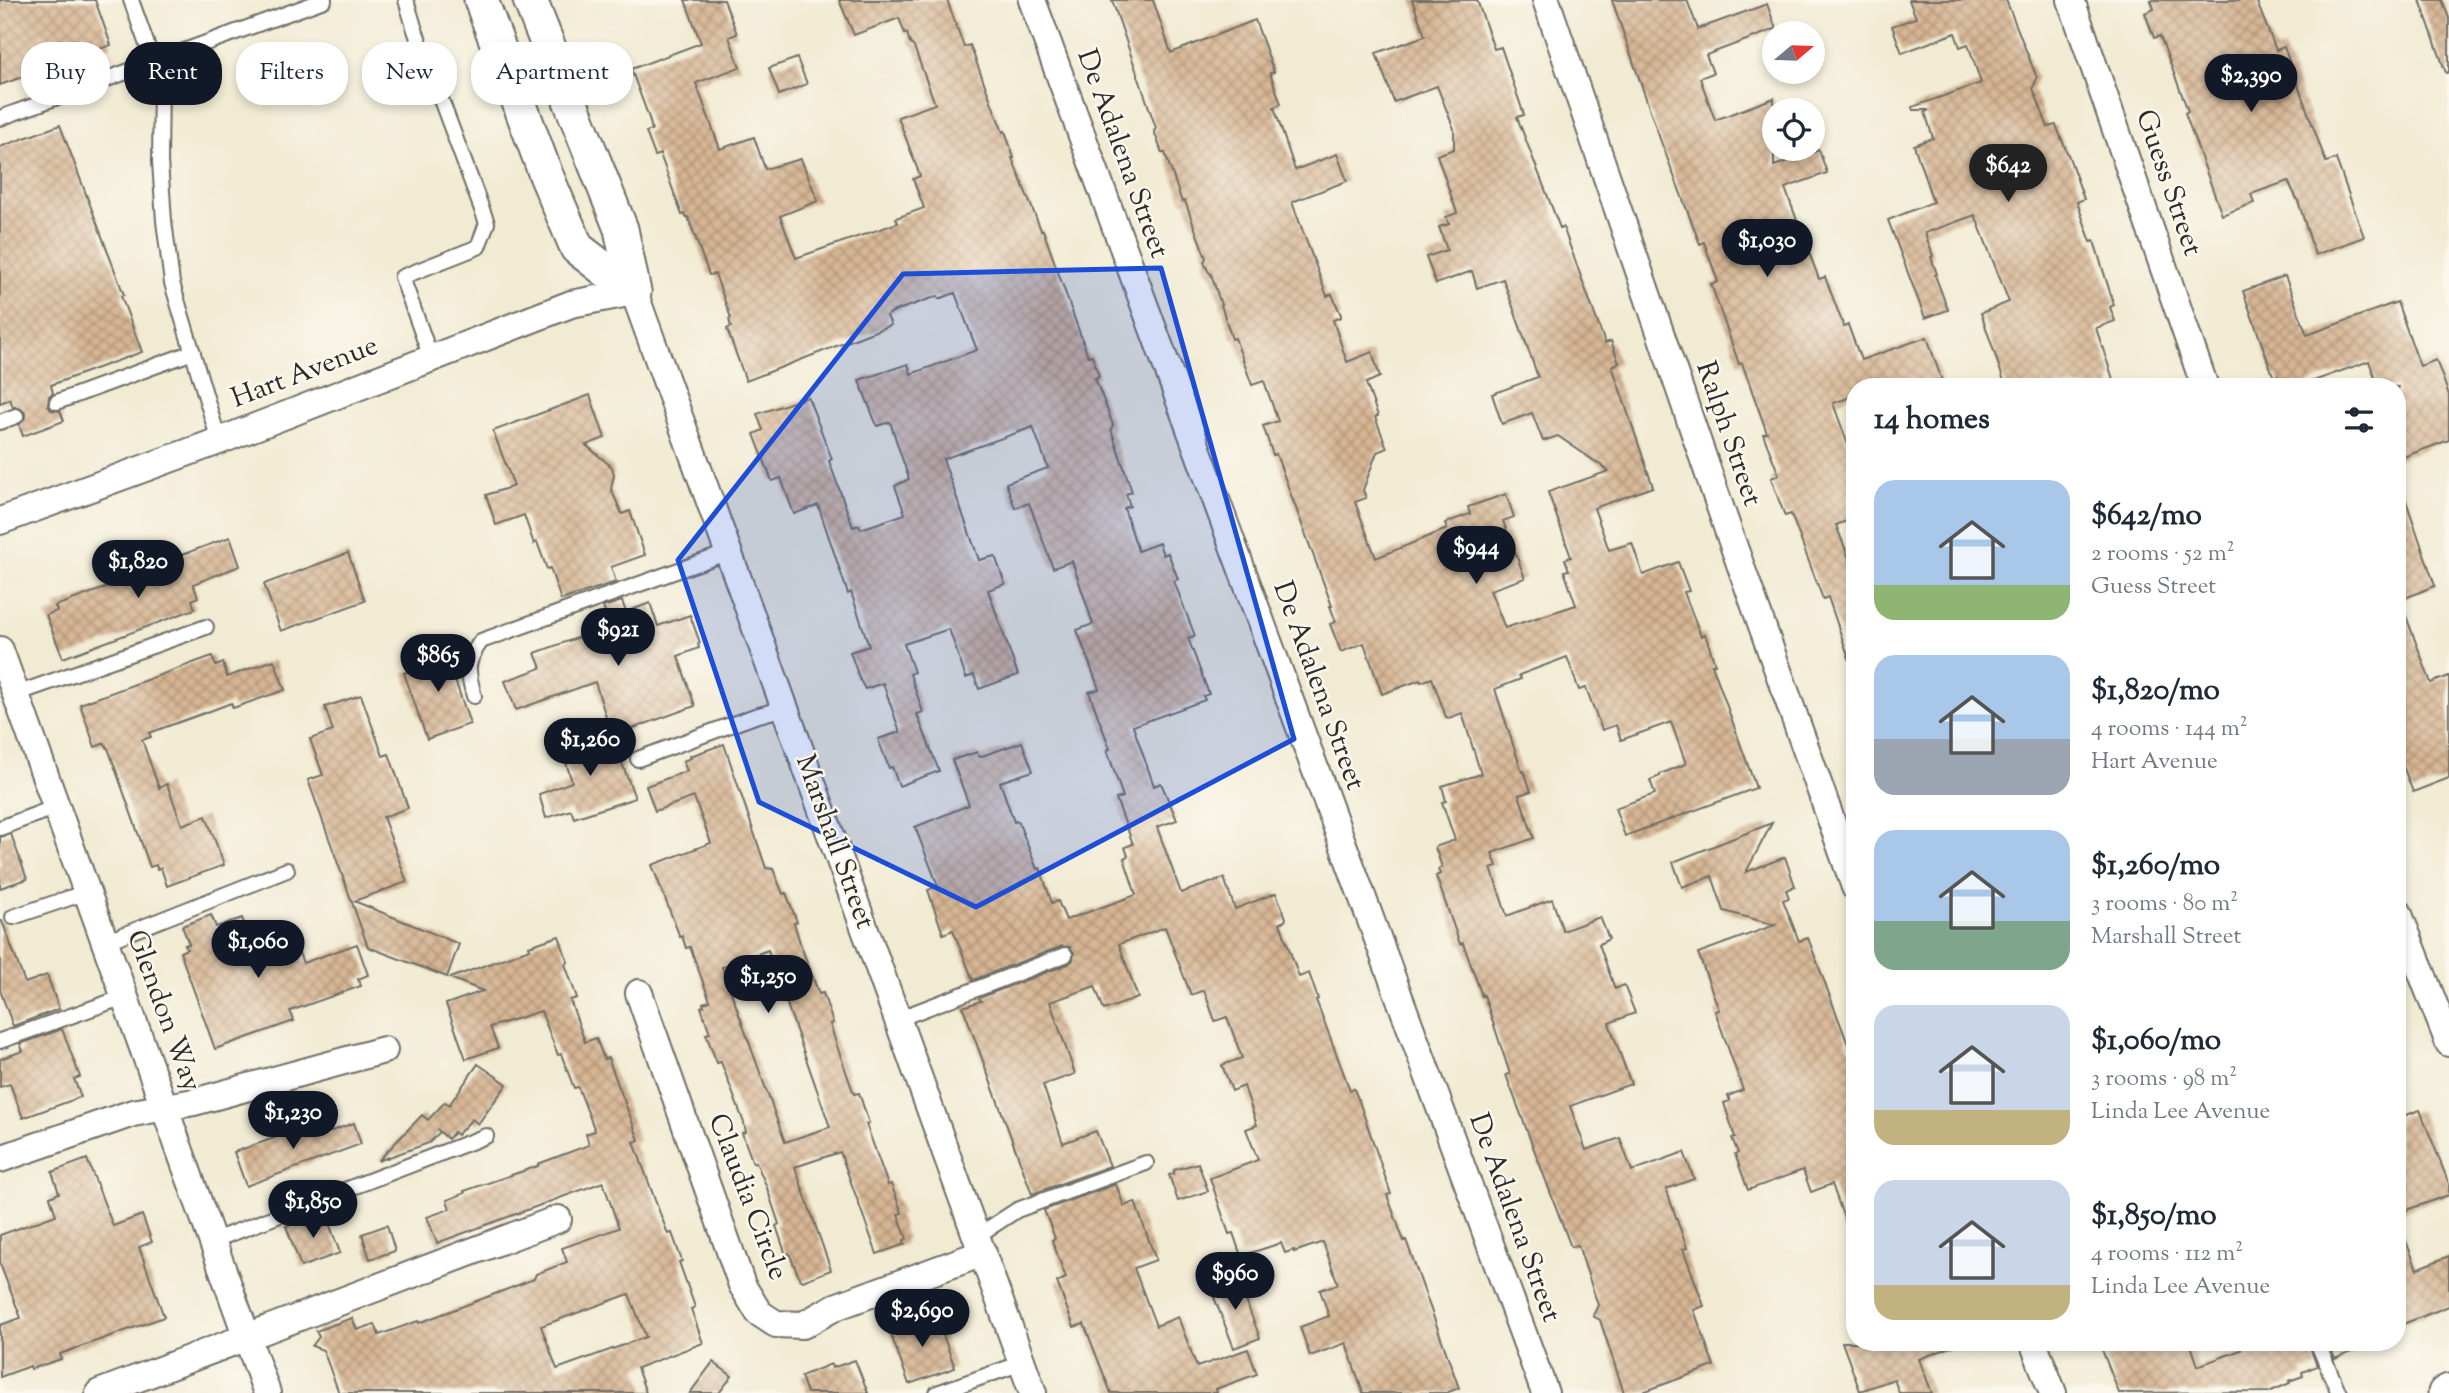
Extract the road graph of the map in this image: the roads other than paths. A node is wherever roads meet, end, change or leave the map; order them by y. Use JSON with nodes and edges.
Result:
{"nodes":[{"id":1,"x":131,"y":0,"type":"edge"},
{"id":2,"x":324,"y":0,"type":"edge"},
{"id":3,"x":406,"y":0,"type":"edge"},
{"id":4,"x":481,"y":0,"type":"edge"},
{"id":5,"x":530,"y":0,"type":"edge"},
{"id":6,"x":1032,"y":0,"type":"edge"},
{"id":7,"x":1546,"y":0,"type":"edge"},
{"id":8,"x":2071,"y":0,"type":"edge"},
{"id":9,"x":146,"y":42,"type":"edge"},
{"id":10,"x":208,"y":42,"type":"edge"},
{"id":11,"x":124,"y":73,"type":"edge"},
{"id":12,"x":161,"y":105,"type":"edge"},
{"id":13,"x":0,"y":118,"type":"edge"},
{"id":14,"x":634,"y":292,"type":"junction"},
{"id":15,"x":193,"y":352,"type":"junction"},
{"id":16,"x":430,"y":358,"type":"junction"},
{"id":17,"x":2202,"y":378,"type":"edge"},
{"id":18,"x":57,"y":402,"type":"dead end"},
{"id":19,"x":16,"y":416,"type":"dead end"},
{"id":20,"x":0,"y":422,"type":"edge"},
{"id":21,"x":219,"y":440,"type":"junction"},
{"id":22,"x":0,"y":521,"type":"edge"},
{"id":23,"x":729,"y":552,"type":"junction"},
{"id":24,"x":206,"y":627,"type":"dead end"},
{"id":25,"x":0,"y":650,"type":"edge"},
{"id":26,"x":16,"y":694,"type":"junction"},
{"id":27,"x":474,"y":696,"type":"dead end"},
{"id":28,"x":785,"y":708,"type":"junction"},
{"id":29,"x":638,"y":759,"type":"dead end"},
{"id":30,"x":56,"y":807,"type":"junction"},
{"id":31,"x":0,"y":828,"type":"edge"},
{"id":32,"x":1846,"y":862,"type":"edge"},
{"id":33,"x":287,"y":870,"type":"dead end"},
{"id":34,"x":87,"y":892,"type":"junction"},
{"id":35,"x":13,"y":917,"type":"dead end"},
{"id":36,"x":2406,"y":933,"type":"edge"},
{"id":37,"x":105,"y":942,"type":"junction"},
{"id":38,"x":1065,"y":955,"type":"dead end"},
{"id":39,"x":639,"y":993,"type":"dead end"},
{"id":40,"x":124,"y":997,"type":"junction"},
{"id":41,"x":898,"y":1019,"type":"junction"},
{"id":42,"x":0,"y":1041,"type":"edge"},
{"id":43,"x":2449,"y":1043,"type":"edge"},
{"id":44,"x":384,"y":1050,"type":"dead end"},
{"id":45,"x":163,"y":1108,"type":"junction"},
{"id":46,"x":486,"y":1136,"type":"dead end"},
{"id":47,"x":0,"y":1159,"type":"edge"},
{"id":48,"x":1146,"y":1163,"type":"dead end"},
{"id":49,"x":558,"y":1219,"type":"dead end"},
{"id":50,"x":212,"y":1241,"type":"junction"},
{"id":51,"x":980,"y":1245,"type":"junction"},
{"id":52,"x":247,"y":1338,"type":"junction"},
{"id":53,"x":2037,"y":1351,"type":"edge"},
{"id":54,"x":2321,"y":1351,"type":"edge"},
{"id":55,"x":1022,"y":1363,"type":"junction"},
{"id":56,"x":99,"y":1393,"type":"edge"},
{"id":57,"x":267,"y":1393,"type":"edge"},
{"id":58,"x":937,"y":1393,"type":"edge"},
{"id":59,"x":1033,"y":1393,"type":"edge"},
{"id":60,"x":1545,"y":1393,"type":"edge"},
{"id":61,"x":2053,"y":1393,"type":"edge"},
{"id":62,"x":2339,"y":1393,"type":"edge"}],
"edges":[{"from":1,"to":9,"type":"lane"},
{"from":2,"to":10,"type":"lane"},
{"from":3,"to":16,"type":"lane"},
{"from":4,"to":14,"type":"street"},
{"from":5,"to":14,"type":"street","name":"Marshall Street"},
{"from":6,"to":60,"type":"street","name":"De Adalena Street"},
{"from":7,"to":32,"type":"street","name":"Ralph Street"},
{"from":8,"to":17,"type":"street","name":"Guess Street"},
{"from":11,"to":13,"type":"lane"},
{"from":12,"to":15,"type":"lane"},
{"from":14,"to":16,"type":"street","name":"Hart Avenue"},
{"from":14,"to":23,"type":"street","name":"Marshall Street"},
{"from":15,"to":18,"type":"lane"},
{"from":15,"to":21,"type":"lane"},
{"from":16,"to":21,"type":"street","name":"Hart Avenue"},
{"from":19,"to":20,"type":"lane"},
{"from":21,"to":22,"type":"street","name":"Hart Avenue"},
{"from":23,"to":27,"type":"lane"},
{"from":23,"to":28,"type":"street","name":"Marshall Street"},
{"from":24,"to":26,"type":"lane"},
{"from":25,"to":26,"type":"street","name":"Glendon Way"},
{"from":26,"to":30,"type":"street","name":"Glendon Way"},
{"from":28,"to":29,"type":"lane"},
{"from":28,"to":41,"type":"street","name":"Marshall Street"},
{"from":30,"to":31,"type":"lane"},
{"from":30,"to":34,"type":"street","name":"Glendon Way"},
{"from":33,"to":37,"type":"lane"},
{"from":34,"to":35,"type":"lane"},
{"from":34,"to":37,"type":"street","name":"Glendon Way"},
{"from":36,"to":43,"type":"street"},
{"from":37,"to":40,"type":"street","name":"Glendon Way"},
{"from":38,"to":41,"type":"lane"},
{"from":39,"to":51,"type":"street","name":"Claudia Circle"},
{"from":40,"to":42,"type":"lane"},
{"from":40,"to":45,"type":"street","name":"Glendon Way"},
{"from":41,"to":51,"type":"street","name":"Marshall Street"},
{"from":44,"to":45,"type":"street"},
{"from":45,"to":47,"type":"street"},
{"from":45,"to":50,"type":"street","name":"Glendon Way"},
{"from":46,"to":50,"type":"lane"},
{"from":48,"to":51,"type":"lane"},
{"from":49,"to":52,"type":"street"},
{"from":50,"to":52,"type":"street","name":"Glendon Way"},
{"from":51,"to":55,"type":"street","name":"Marshall Street"},
{"from":52,"to":56,"type":"street"},
{"from":52,"to":57,"type":"street","name":"Glendon Way"},
{"from":53,"to":61,"type":"street"},
{"from":54,"to":62,"type":"lane"},
{"from":55,"to":58,"type":"lane"},
{"from":55,"to":59,"type":"street","name":"Marshall Street"}]}
